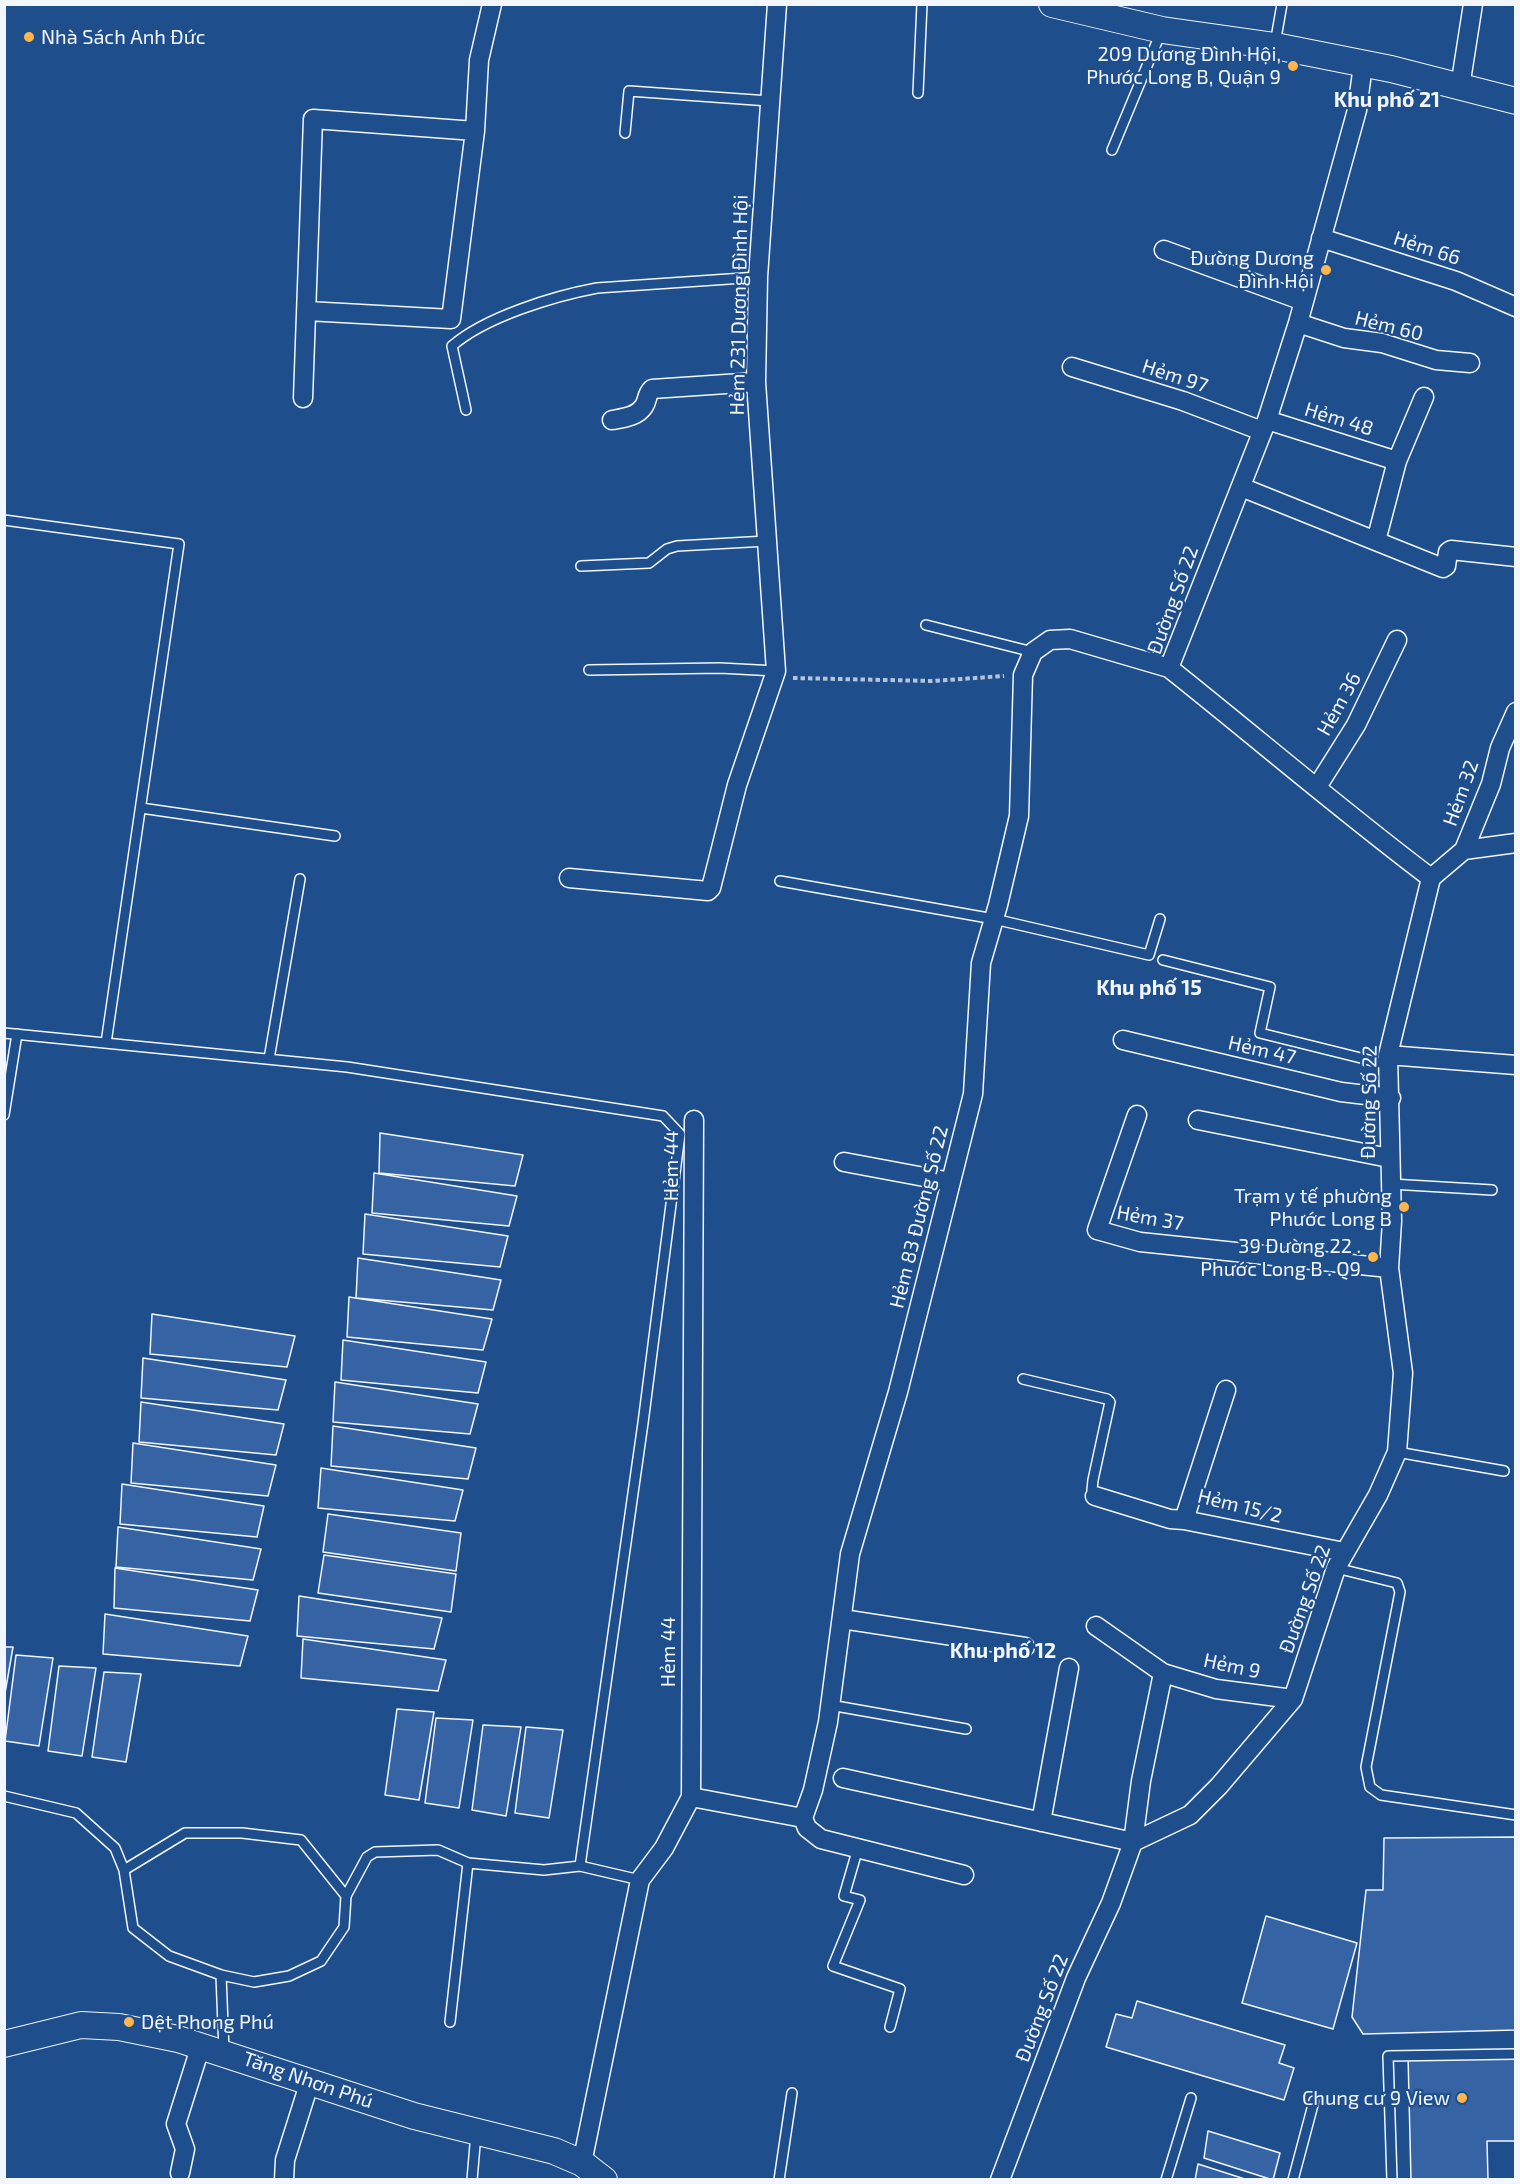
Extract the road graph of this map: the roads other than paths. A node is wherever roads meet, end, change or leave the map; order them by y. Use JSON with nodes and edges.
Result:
{"nodes":[{"id":1,"x":492,"y":4,"type":"edge"},
{"id":2,"x":777,"y":4,"type":"edge"},
{"id":3,"x":922,"y":4,"type":"edge"},
{"id":4,"x":1052,"y":4,"type":"edge"},
{"id":5,"x":1282,"y":4,"type":"edge"},
{"id":6,"x":1473,"y":4,"type":"edge"},
{"id":7,"x":1102,"y":11,"type":"edge"},
{"id":8,"x":1162,"y":30,"type":"junction"},
{"id":9,"x":1275,"y":46,"type":"junction"},
{"id":10,"x":1363,"y":65,"type":"junction"},
{"id":11,"x":1460,"y":87,"type":"junction"},
{"id":12,"x":918,"y":93,"type":"dead end"},
{"id":13,"x":768,"y":101,"type":"junction"},
{"id":14,"x":1515,"y":101,"type":"edge"},
{"id":15,"x":476,"y":131,"type":"junction"},
{"id":16,"x":626,"y":133,"type":"dead end"},
{"id":17,"x":1113,"y":150,"type":"dead end"},
{"id":18,"x":1321,"y":237,"type":"junction"},
{"id":19,"x":1164,"y":250,"type":"dead end"},
{"id":20,"x":758,"y":277,"type":"junction"},
{"id":21,"x":1303,"y":301,"type":"junction"},
{"id":22,"x":1515,"y":307,"type":"edge"},
{"id":23,"x":307,"y":311,"type":"junction"},
{"id":24,"x":1298,"y":323,"type":"junction"},
{"id":25,"x":1470,"y":363,"type":"dead end"},
{"id":26,"x":1072,"y":367,"type":"dead end"},
{"id":27,"x":756,"y":382,"type":"junction"},
{"id":28,"x":1424,"y":397,"type":"dead end"},
{"id":29,"x":303,"y":398,"type":"dead end"},
{"id":30,"x":466,"y":410,"type":"dead end"},
{"id":31,"x":612,"y":420,"type":"dead end"},
{"id":32,"x":1265,"y":426,"type":"junction"},
{"id":33,"x":1397,"y":461,"type":"junction"},
{"id":34,"x":1241,"y":487,"type":"junction"},
{"id":35,"x":4,"y":520,"type":"edge"},
{"id":36,"x":767,"y":541,"type":"junction"},
{"id":37,"x":1376,"y":541,"type":"junction"},
{"id":38,"x":1515,"y":557,"type":"edge"},
{"id":39,"x":581,"y":566,"type":"dead end"},
{"id":40,"x":926,"y":625,"type":"dead end"},
{"id":41,"x":1397,"y":640,"type":"dead end"},
{"id":42,"x":1033,"y":652,"type":"junction"},
{"id":43,"x":1169,"y":668,"type":"junction"},
{"id":44,"x":589,"y":670,"type":"dead end"},
{"id":45,"x":776,"y":674,"type":"junction"},
{"id":46,"x":1515,"y":712,"type":"edge"},
{"id":47,"x":1317,"y":787,"type":"junction"},
{"id":48,"x":141,"y":808,"type":"junction"},
{"id":49,"x":336,"y":836,"type":"dead end"},
{"id":50,"x":1515,"y":843,"type":"edge"},
{"id":51,"x":1464,"y":850,"type":"junction"},
{"id":52,"x":569,"y":878,"type":"dead end"},
{"id":53,"x":1431,"y":878,"type":"junction"},
{"id":54,"x":300,"y":879,"type":"dead end"},
{"id":55,"x":780,"y":881,"type":"dead end"},
{"id":56,"x":994,"y":919,"type":"junction"},
{"id":57,"x":1160,"y":919,"type":"dead end"},
{"id":58,"x":1162,"y":960,"type":"dead end"},
{"id":59,"x":4,"y":1033,"type":"edge"},
{"id":60,"x":17,"y":1034,"type":"junction"},
{"id":61,"x":1123,"y":1040,"type":"dead end"},
{"id":62,"x":106,"y":1043,"type":"junction"},
{"id":63,"x":269,"y":1059,"type":"junction"},
{"id":64,"x":1388,"y":1060,"type":"junction"},
{"id":65,"x":1515,"y":1065,"type":"edge"},
{"id":66,"x":1391,"y":1098,"type":"junction"},
{"id":67,"x":4,"y":1114,"type":"edge"},
{"id":68,"x":1137,"y":1115,"type":"dead end"},
{"id":69,"x":694,"y":1120,"type":"dead end"},
{"id":70,"x":1198,"y":1120,"type":"dead end"},
{"id":71,"x":1389,"y":1158,"type":"junction"},
{"id":72,"x":844,"y":1162,"type":"dead end"},
{"id":73,"x":951,"y":1182,"type":"junction"},
{"id":74,"x":1391,"y":1184,"type":"junction"},
{"id":75,"x":1492,"y":1190,"type":"dead end"},
{"id":76,"x":1389,"y":1268,"type":"junction"},
{"id":77,"x":1023,"y":1378,"type":"dead end"},
{"id":78,"x":1226,"y":1389,"type":"dead end"},
{"id":79,"x":1397,"y":1452,"type":"junction"},
{"id":80,"x":1504,"y":1472,"type":"dead end"},
{"id":81,"x":1095,"y":1496,"type":"joint"},
{"id":82,"x":1184,"y":1520,"type":"junction"},
{"id":83,"x":1340,"y":1560,"type":"junction"},
{"id":84,"x":842,"y":1619,"type":"junction"},
{"id":85,"x":1096,"y":1626,"type":"dead end"},
{"id":86,"x":1025,"y":1647,"type":"dead end"},
{"id":87,"x":1069,"y":1668,"type":"dead end"},
{"id":88,"x":1163,"y":1673,"type":"junction"},
{"id":89,"x":1293,"y":1699,"type":"junction"},
{"id":90,"x":830,"y":1706,"type":"junction"},
{"id":91,"x":966,"y":1729,"type":"dead end"},
{"id":92,"x":843,"y":1778,"type":"dead end"},
{"id":93,"x":4,"y":1796,"type":"edge"},
{"id":94,"x":692,"y":1797,"type":"junction"},
{"id":95,"x":1515,"y":1815,"type":"edge"},
{"id":96,"x":803,"y":1818,"type":"junction"},
{"id":97,"x":1041,"y":1822,"type":"junction"},
{"id":98,"x":1133,"y":1842,"type":"junction"},
{"id":99,"x":858,"y":1848,"type":"junction"},
{"id":100,"x":468,"y":1863,"type":"junction"},
{"id":101,"x":580,"y":1866,"type":"junction"},
{"id":102,"x":124,"y":1870,"type":"junction"},
{"id":103,"x":964,"y":1875,"type":"dead end"},
{"id":104,"x":640,"y":1880,"type":"junction"},
{"id":105,"x":346,"y":1896,"type":"junction"},
{"id":106,"x":220,"y":1975,"type":"junction"},
{"id":107,"x":450,"y":2022,"type":"dead end"},
{"id":108,"x":890,"y":2027,"type":"dead end"},
{"id":109,"x":4,"y":2044,"type":"edge"},
{"id":110,"x":212,"y":2048,"type":"junction"},
{"id":111,"x":1515,"y":2054,"type":"edge"},
{"id":112,"x":310,"y":2081,"type":"junction"},
{"id":113,"x":792,"y":2093,"type":"dead end"},
{"id":114,"x":1191,"y":2098,"type":"dead end"},
{"id":115,"x":1314,"y":2101,"type":"dead end"},
{"id":116,"x":476,"y":2133,"type":"junction"},
{"id":117,"x":582,"y":2163,"type":"junction"},
{"id":118,"x":180,"y":2174,"type":"dead end"},
{"id":119,"x":284,"y":2180,"type":"edge"},
{"id":120,"x":472,"y":2180,"type":"edge"},
{"id":121,"x":604,"y":2180,"type":"edge"},
{"id":122,"x":779,"y":2180,"type":"edge"},
{"id":123,"x":1000,"y":2180,"type":"edge"},
{"id":124,"x":1166,"y":2180,"type":"edge"},
{"id":125,"x":1293,"y":2180,"type":"edge"},
{"id":126,"x":1392,"y":2180,"type":"edge"}],
"edges":[{"from":1,"to":15,"type":"street"},
{"from":2,"to":13,"type":"street","name":"Hẻm 231 Dương Đình Hội"},
{"from":3,"to":12,"type":"lane"},
{"from":4,"to":7,"type":"street"},
{"from":5,"to":9,"type":"lane"},
{"from":6,"to":11,"type":"street"},
{"from":7,"to":8,"type":"street"},
{"from":8,"to":9,"type":"street"},
{"from":8,"to":17,"type":"lane"},
{"from":9,"to":10,"type":"street"},
{"from":10,"to":11,"type":"street"},
{"from":10,"to":18,"type":"street","name":"Đường Số 22"},
{"from":11,"to":14,"type":"street"},
{"from":13,"to":16,"type":"lane"},
{"from":13,"to":20,"type":"street","name":"Hẻm 231 Dương Đình Hội"},
{"from":15,"to":23,"type":"street"},
{"from":15,"to":23,"type":"street"},
{"from":18,"to":21,"type":"street","name":"Đường Số 22"},
{"from":18,"to":22,"type":"street","name":"Hẻm 66"},
{"from":19,"to":21,"type":"street"},
{"from":20,"to":27,"type":"street","name":"Hẻm 231 Dương Đình Hội"},
{"from":20,"to":30,"type":"lane"},
{"from":21,"to":24,"type":"street","name":"Đường Số 22"},
{"from":23,"to":29,"type":"street"},
{"from":24,"to":25,"type":"street","name":"Hẻm 60"},
{"from":24,"to":32,"type":"street","name":"Đường Số 22"},
{"from":26,"to":32,"type":"street","name":"Hẻm 97"},
{"from":27,"to":31,"type":"street"},
{"from":27,"to":36,"type":"street","name":"Hẻm 231 Dương Đình Hội"},
{"from":28,"to":33,"type":"street"},
{"from":32,"to":33,"type":"street","name":"Hẻm 48"},
{"from":32,"to":34,"type":"street","name":"Đường Số 22"},
{"from":33,"to":37,"type":"street"},
{"from":34,"to":37,"type":"street"},
{"from":34,"to":43,"type":"street","name":"Đường Số 22"},
{"from":35,"to":48,"type":"lane"},
{"from":36,"to":39,"type":"lane"},
{"from":36,"to":45,"type":"street","name":"Hẻm 231 Dương Đình Hội"},
{"from":37,"to":38,"type":"street"},
{"from":40,"to":42,"type":"lane"},
{"from":41,"to":47,"type":"street","name":"Hẻm 36"},
{"from":42,"to":43,"type":"street"},
{"from":42,"to":56,"type":"street","name":"Hẻm 83 Đường Số 22"},
{"from":43,"to":47,"type":"street","name":"Đường Số 22"},
{"from":44,"to":45,"type":"lane"},
{"from":45,"to":52,"type":"street"},
{"from":46,"to":51,"type":"street","name":"Hẻm 32"},
{"from":47,"to":53,"type":"street","name":"Đường Số 22"},
{"from":48,"to":49,"type":"lane"},
{"from":48,"to":62,"type":"lane"},
{"from":50,"to":51,"type":"street"},
{"from":51,"to":53,"type":"street","name":"Hẻm 32"},
{"from":53,"to":64,"type":"street","name":"Đường Số 22"},
{"from":54,"to":63,"type":"lane"},
{"from":55,"to":56,"type":"lane"},
{"from":56,"to":57,"type":"lane"},
{"from":56,"to":73,"type":"street","name":"Hẻm 83 Đường Số 22"},
{"from":58,"to":64,"type":"lane"},
{"from":59,"to":60,"type":"lane"},
{"from":60,"to":62,"type":"lane"},
{"from":60,"to":67,"type":"lane"},
{"from":61,"to":66,"type":"street","name":"Hẻm 47"},
{"from":62,"to":63,"type":"lane"},
{"from":63,"to":101,"type":"lane"},
{"from":64,"to":65,"type":"street"},
{"from":64,"to":66,"type":"street","name":"Đường Số 22"},
{"from":66,"to":71,"type":"street","name":"Đường Số 22"},
{"from":68,"to":76,"type":"street","name":"Hẻm 37"},
{"from":69,"to":94,"type":"street","name":"Hẻm 44"},
{"from":70,"to":71,"type":"street"},
{"from":71,"to":74,"type":"street","name":"Đường Số 22"},
{"from":72,"to":73,"type":"street"},
{"from":73,"to":84,"type":"street","name":"Hẻm 83 Đường Số 22"},
{"from":74,"to":75,"type":"lane"},
{"from":74,"to":76,"type":"street","name":"Đường Số 22"},
{"from":76,"to":79,"type":"street","name":"Đường Số 22"},
{"from":77,"to":81,"type":"lane"},
{"from":78,"to":82,"type":"street","name":"Hẻm 15/2"},
{"from":79,"to":80,"type":"lane"},
{"from":79,"to":83,"type":"street","name":"Đường Số 22"},
{"from":81,"to":82,"type":"street"},
{"from":82,"to":83,"type":"street","name":"Hẻm 15/2"},
{"from":83,"to":89,"type":"street","name":"Đường Số 22"},
{"from":83,"to":95,"type":"lane"},
{"from":84,"to":86,"type":"street"},
{"from":84,"to":90,"type":"street","name":"Hẻm 83 Đường Số 22"},
{"from":85,"to":88,"type":"street","name":"Hẻm 9"},
{"from":87,"to":97,"type":"street"},
{"from":88,"to":89,"type":"street","name":"Hẻm 9"},
{"from":88,"to":98,"type":"street"},
{"from":89,"to":98,"type":"street","name":"Đường Số 22"},
{"from":90,"to":91,"type":"lane"},
{"from":90,"to":96,"type":"street","name":"Hẻm 83 Đường Số 22"},
{"from":92,"to":97,"type":"street"},
{"from":93,"to":102,"type":"lane"},
{"from":94,"to":96,"type":"street"},
{"from":94,"to":104,"type":"street","name":"Hẻm 44"},
{"from":96,"to":99,"type":"street"},
{"from":97,"to":98,"type":"street"},
{"from":98,"to":123,"type":"street","name":"Đường Số 22"},
{"from":99,"to":103,"type":"street"},
{"from":99,"to":108,"type":"lane"},
{"from":100,"to":101,"type":"lane"},
{"from":100,"to":105,"type":"lane"},
{"from":100,"to":107,"type":"lane"},
{"from":101,"to":104,"type":"lane"},
{"from":102,"to":105,"type":"lane"},
{"from":102,"to":106,"type":"lane"},
{"from":104,"to":117,"type":"street","name":"Hẻm 44"},
{"from":105,"to":106,"type":"lane"},
{"from":106,"to":110,"type":"lane"},
{"from":109,"to":110,"type":"street","name":"Tăng Nhơn Phú"},
{"from":110,"to":112,"type":"street","name":"Tăng Nhơn Phú"},
{"from":110,"to":118,"type":"street"},
{"from":111,"to":126,"type":"lane"},
{"from":112,"to":116,"type":"street","name":"Tăng Nhơn Phú"},
{"from":112,"to":119,"type":"street"},
{"from":113,"to":122,"type":"lane"},
{"from":114,"to":124,"type":"lane"},
{"from":115,"to":125,"type":"lane"},
{"from":116,"to":117,"type":"street","name":"Tăng Nhơn Phú"},
{"from":116,"to":120,"type":"lane"},
{"from":117,"to":121,"type":"street","name":"Tăng Nhơn Phú"}]}
